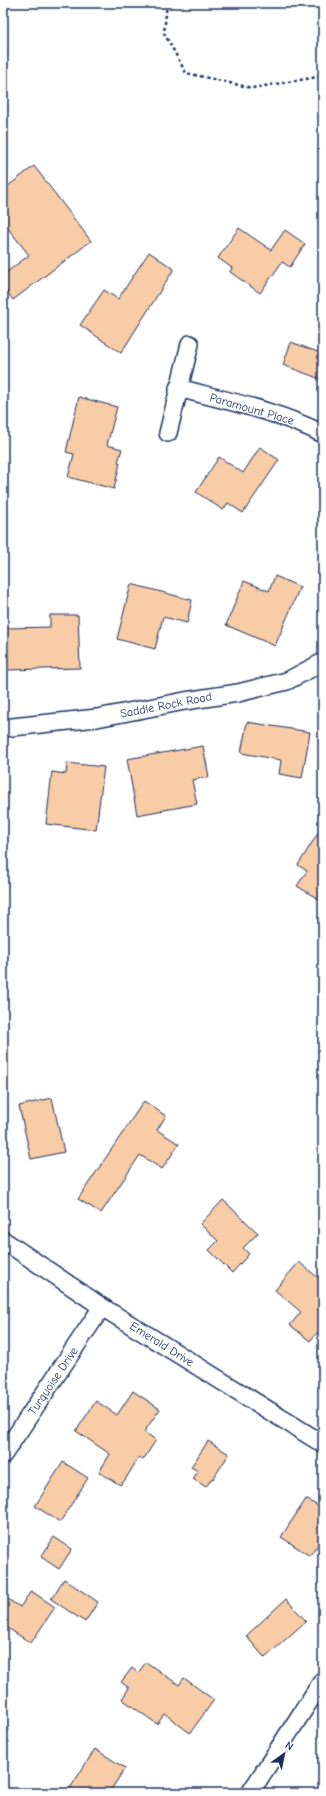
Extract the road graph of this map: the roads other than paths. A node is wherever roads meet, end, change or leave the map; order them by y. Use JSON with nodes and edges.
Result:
{"nodes":[{"id":1,"x":190,"y":344,"type":"dead end"},
{"id":2,"x":178,"y":388,"type":"junction"},
{"id":3,"x":168,"y":433,"type":"dead end"},
{"id":4,"x":323,"y":434,"type":"edge"},
{"id":5,"x":323,"y":662,"type":"edge"},
{"id":6,"x":3,"y":728,"type":"edge"},
{"id":7,"x":3,"y":1240,"type":"edge"},
{"id":8,"x":102,"y":1307,"type":"junction"},
{"id":9,"x":323,"y":1444,"type":"edge"},
{"id":10,"x":3,"y":1455,"type":"edge"},
{"id":11,"x":323,"y":1680,"type":"edge"},
{"id":12,"x":250,"y":1793,"type":"edge"}],
"edges":[{"from":1,"to":2,"type":"street"},
{"from":2,"to":3,"type":"street"},
{"from":2,"to":4,"type":"street","name":"Paramount Place"},
{"from":5,"to":6,"type":"street","name":"Saddle Rock Road"},
{"from":7,"to":8,"type":"street","name":"Emerald Drive"},
{"from":8,"to":9,"type":"street","name":"Emerald Drive"},
{"from":8,"to":10,"type":"street","name":"Turquoise Drive"},
{"from":11,"to":12,"type":"street"}]}
